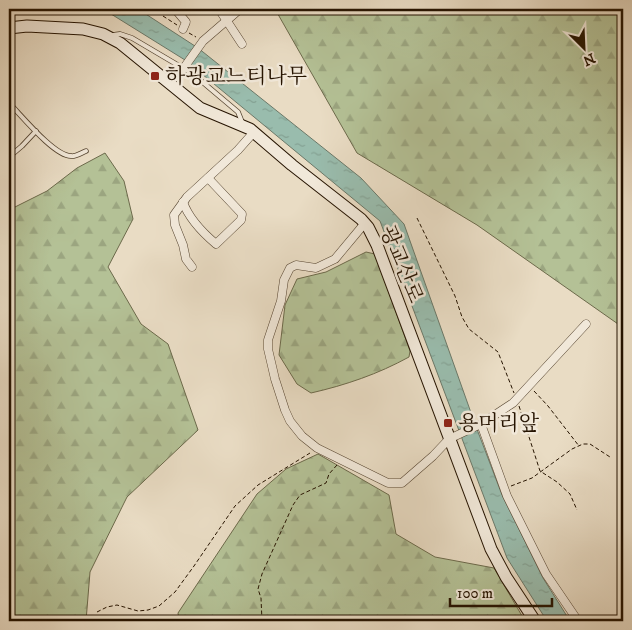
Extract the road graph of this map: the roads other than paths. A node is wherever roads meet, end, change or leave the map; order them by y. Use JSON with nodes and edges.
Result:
{"nodes":[{"id":1,"x":175,"y":9,"type":"edge"},
{"id":2,"x":219,"y":9,"type":"edge"},
{"id":3,"x":240,"y":9,"type":"edge"},
{"id":4,"x":227,"y":20,"type":"junction"},
{"id":5,"x":9,"y":28,"type":"edge"},
{"id":6,"x":183,"y":29,"type":"dead end"},
{"id":7,"x":108,"y":36,"type":"junction"},
{"id":8,"x":242,"y":44,"type":"dead end"},
{"id":9,"x":185,"y":67,"type":"junction"},
{"id":10,"x":9,"y":102,"type":"edge"},
{"id":11,"x":249,"y":129,"type":"junction"},
{"id":12,"x":36,"y":131,"type":"junction"},
{"id":13,"x":86,"y":151,"type":"dead end"},
{"id":14,"x":9,"y":157,"type":"edge"},
{"id":15,"x":208,"y":178,"type":"junction"},
{"id":16,"x":183,"y":202,"type":"junction"},
{"id":17,"x":365,"y":223,"type":"junction"},
{"id":18,"x":192,"y":267,"type":"dead end"},
{"id":19,"x":586,"y":324,"type":"dead end"},
{"id":20,"x":479,"y":424,"type":"junction"},
{"id":21,"x":452,"y":438,"type":"junction"},
{"id":22,"x":623,"y":620,"type":"edge"},
{"id":23,"x":535,"y":621,"type":"edge"},
{"id":24,"x":578,"y":621,"type":"edge"},
{"id":25,"x":603,"y":621,"type":"edge"}],
"edges":[{"from":1,"to":6,"type":"street"},
{"from":2,"to":4,"type":"street"},
{"from":3,"to":4,"type":"street"},
{"from":4,"to":8,"type":"street"},
{"from":4,"to":9,"type":"street"},
{"from":5,"to":7,"type":"street","name":"광교산로"},
{"from":7,"to":9,"type":"lane"},
{"from":7,"to":11,"type":"street","name":"광교산로"},
{"from":9,"to":11,"type":"lane"},
{"from":10,"to":12,"type":"lane"},
{"from":11,"to":15,"type":"street"},
{"from":11,"to":17,"type":"street","name":"광교산로"},
{"from":12,"to":13,"type":"lane"},
{"from":12,"to":14,"type":"lane"},
{"from":15,"to":16,"type":"street"},
{"from":15,"to":16,"type":"street"},
{"from":16,"to":18,"type":"street"},
{"from":17,"to":21,"type":"street","name":"광교산로"},
{"from":17,"to":21,"type":"street"},
{"from":19,"to":20,"type":"street"},
{"from":20,"to":21,"type":"street"},
{"from":20,"to":24,"type":"street"},
{"from":21,"to":23,"type":"street","name":"광교산로"},
{"from":22,"to":25,"type":"street"}]}
